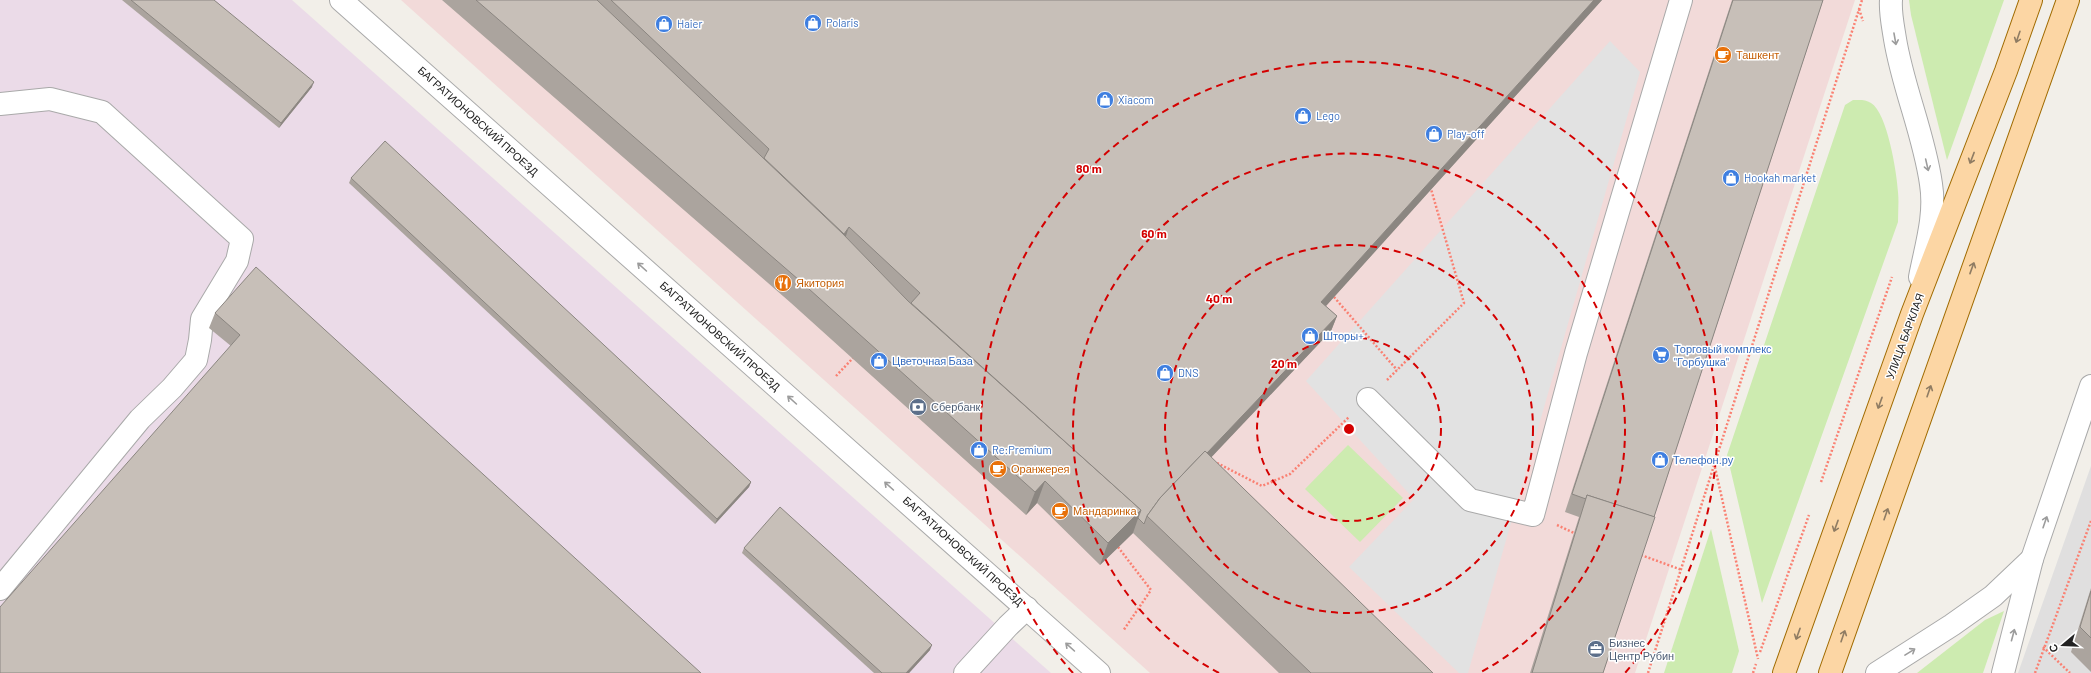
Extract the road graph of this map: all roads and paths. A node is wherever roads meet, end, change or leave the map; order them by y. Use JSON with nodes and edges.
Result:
{"nodes":[{"id":1,"x":341,"y":0,"type":"edge"},
{"id":2,"x":1681,"y":0,"type":"edge"},
{"id":3,"x":1862,"y":0,"type":"edge"},
{"id":4,"x":1891,"y":0,"type":"edge"},
{"id":5,"x":2031,"y":0,"type":"edge"},
{"id":6,"x":2068,"y":0,"type":"edge"},
{"id":7,"x":1859,"y":8,"type":"junction"},
{"id":8,"x":1864,"y":23,"type":"dead end"},
{"id":9,"x":0,"y":104,"type":"edge"},
{"id":10,"x":1431,"y":189,"type":"edge"},
{"id":11,"x":237,"y":261,"type":"junction"},
{"id":12,"x":1894,"y":271,"type":"dead end"},
{"id":13,"x":254,"y":277,"type":"edge"},
{"id":14,"x":1334,"y":297,"type":"edge"},
{"id":15,"x":1912,"y":314,"type":"junction"},
{"id":16,"x":853,"y":358,"type":"edge"},
{"id":17,"x":1397,"y":370,"type":"junction"},
{"id":18,"x":836,"y":376,"type":"dead end"},
{"id":19,"x":2091,"y":386,"type":"edge"},
{"id":20,"x":1368,"y":399,"type":"junction"},
{"id":21,"x":1210,"y":459,"type":"edge"},
{"id":22,"x":1714,"y":462,"type":"junction"},
{"id":23,"x":1820,"y":485,"type":"dead end"},
{"id":24,"x":1810,"y":514,"type":"dead end"},
{"id":25,"x":2091,"y":521,"type":"edge"},
{"id":26,"x":1118,"y":547,"type":"edge"},
{"id":27,"x":1641,"y":555,"type":"edge"},
{"id":28,"x":2032,"y":559,"type":"junction"},
{"id":29,"x":1682,"y":570,"type":"junction"},
{"id":30,"x":0,"y":589,"type":"edge"},
{"id":31,"x":1027,"y":608,"type":"junction"},
{"id":32,"x":1123,"y":631,"type":"dead end"},
{"id":33,"x":2043,"y":647,"type":"junction"},
{"id":34,"x":1758,"y":659,"type":"junction"},
{"id":35,"x":965,"y":673,"type":"edge"},
{"id":36,"x":1099,"y":673,"type":"edge"},
{"id":37,"x":1648,"y":673,"type":"edge"},
{"id":38,"x":1753,"y":673,"type":"edge"},
{"id":39,"x":1784,"y":673,"type":"edge"},
{"id":40,"x":1830,"y":673,"type":"edge"},
{"id":41,"x":1877,"y":673,"type":"edge"},
{"id":42,"x":2003,"y":673,"type":"edge"},
{"id":43,"x":2035,"y":673,"type":"edge"},
{"id":44,"x":2070,"y":673,"type":"edge"}],
"edges":[{"from":31,"to":1,"type":"street","name":"БАГРАТИОНОВСКИЙ ПРОЕЗД","one_way":true},
{"from":2,"to":20,"type":"street"},
{"from":3,"to":7,"type":"path"},
{"from":4,"to":15,"type":"street","one_way":true},
{"from":5,"to":15,"type":"main road","name":"УЛИЦА БАРКЛАЯ","one_way":true},
{"from":40,"to":6,"type":"main road","one_way":true},
{"from":7,"to":8,"type":"path"},
{"from":7,"to":22,"type":"path"},
{"from":9,"to":11,"type":"street"},
{"from":10,"to":17,"type":"path"},
{"from":11,"to":13,"type":"street"},
{"from":11,"to":30,"type":"street"},
{"from":12,"to":23,"type":"path"},
{"from":14,"to":17,"type":"path"},
{"from":15,"to":39,"type":"main road","name":"УЛИЦА БАРКЛАЯ","one_way":true},
{"from":16,"to":18,"type":"path"},
{"from":17,"to":20,"type":"path"},
{"from":28,"to":19,"type":"street","one_way":true},
{"from":20,"to":21,"type":"path"},
{"from":22,"to":29,"type":"path"},
{"from":22,"to":34,"type":"path"},
{"from":24,"to":34,"type":"path"},
{"from":25,"to":33,"type":"path"},
{"from":26,"to":32,"type":"path"},
{"from":27,"to":29,"type":"path"},
{"from":41,"to":28,"type":"street","one_way":true},
{"from":42,"to":28,"type":"street","one_way":true},
{"from":29,"to":37,"type":"path"},
{"from":31,"to":35,"type":"street"},
{"from":36,"to":31,"type":"street","name":"БАГРАТИОНОВСКИЙ ПРОЕЗД","one_way":true},
{"from":33,"to":43,"type":"path"},
{"from":33,"to":44,"type":"path"},
{"from":34,"to":38,"type":"path"}]}
